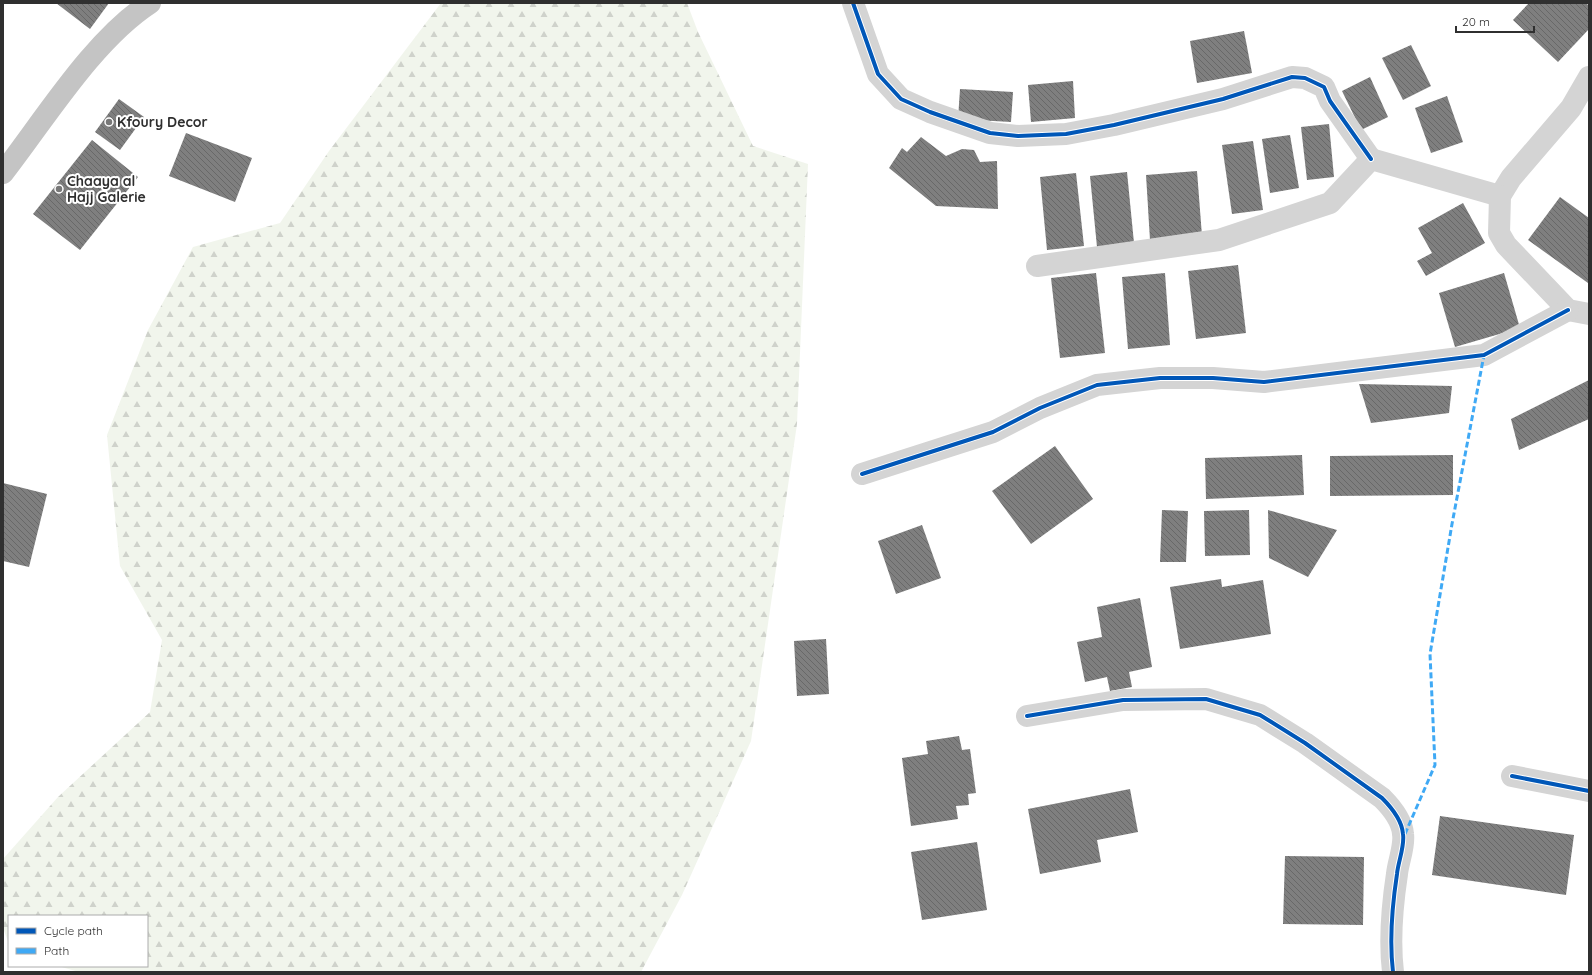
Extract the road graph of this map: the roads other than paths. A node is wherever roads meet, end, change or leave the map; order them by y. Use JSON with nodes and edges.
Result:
{"nodes":[{"id":1,"x":150,"y":3,"type":"edge"},
{"id":2,"x":853,"y":3,"type":"edge"},
{"id":3,"x":1589,"y":77,"type":"edge"},
{"id":4,"x":1371,"y":159,"type":"junction"},
{"id":5,"x":3,"y":173,"type":"edge"},
{"id":6,"x":1500,"y":196,"type":"junction"},
{"id":7,"x":1037,"y":266,"type":"dead end"},
{"id":8,"x":1568,"y":310,"type":"junction"},
{"id":9,"x":1589,"y":314,"type":"edge"},
{"id":10,"x":862,"y":474,"type":"dead end"},
{"id":11,"x":1027,"y":716,"type":"dead end"},
{"id":12,"x":1512,"y":776,"type":"dead end"},
{"id":13,"x":1589,"y":792,"type":"edge"},
{"id":14,"x":1393,"y":972,"type":"edge"}],
"edges":[{"from":1,"to":5,"type":"highway"},
{"from":2,"to":4,"type":"street"},
{"from":3,"to":6,"type":"street"},
{"from":4,"to":6,"type":"street"},
{"from":4,"to":7,"type":"street"},
{"from":6,"to":8,"type":"street"},
{"from":8,"to":9,"type":"street"},
{"from":8,"to":10,"type":"street"},
{"from":11,"to":14,"type":"street"},
{"from":12,"to":13,"type":"street"}]}
